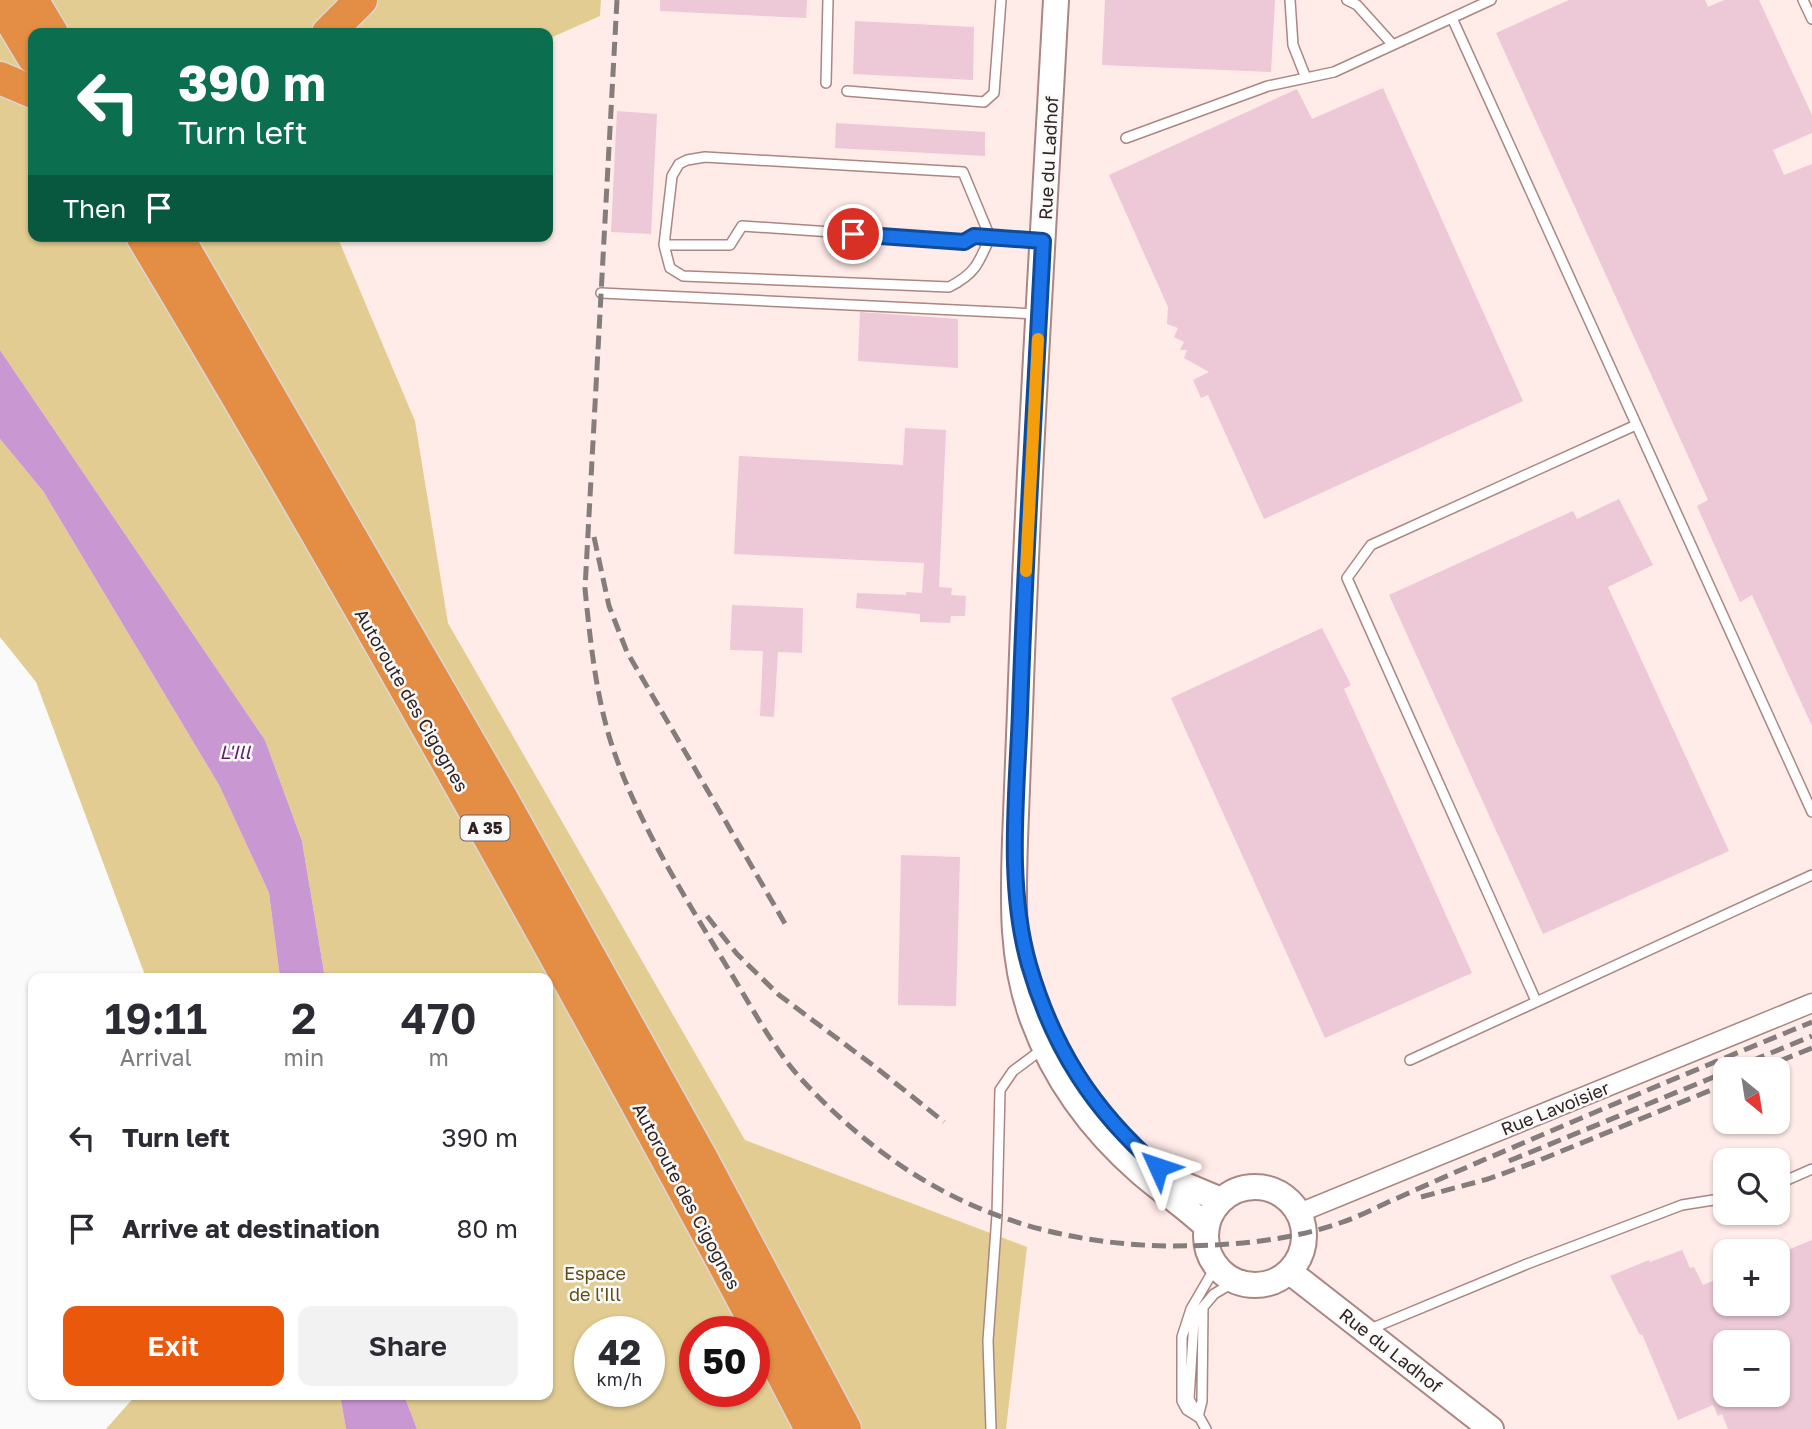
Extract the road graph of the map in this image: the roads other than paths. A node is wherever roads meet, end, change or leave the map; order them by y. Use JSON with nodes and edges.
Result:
{"nodes":[{"id":1,"x":32,"y":0,"type":"edge"},
{"id":2,"x":361,"y":0,"type":"edge"},
{"id":3,"x":828,"y":0,"type":"edge"},
{"id":4,"x":1001,"y":0,"type":"edge"},
{"id":5,"x":1056,"y":0,"type":"edge"},
{"id":6,"x":1290,"y":0,"type":"edge"},
{"id":7,"x":1347,"y":0,"type":"edge"},
{"id":8,"x":1491,"y":0,"type":"edge"},
{"id":9,"x":1803,"y":0,"type":"edge"},
{"id":10,"x":0,"y":2,"type":"edge"},
{"id":11,"x":1452,"y":18,"type":"junction"},
{"id":12,"x":1812,"y":19,"type":"edge"},
{"id":13,"x":49,"y":28,"type":"edge"},
{"id":14,"x":333,"y":28,"type":"edge"},
{"id":15,"x":1393,"y":45,"type":"junction"},
{"id":16,"x":28,"y":49,"type":"edge"},
{"id":17,"x":1306,"y":78,"type":"junction"},
{"id":18,"x":826,"y":83,"type":"dead end"},
{"id":19,"x":847,"y":91,"type":"dead end"},
{"id":20,"x":1126,"y":138,"type":"dead end"},
{"id":21,"x":990,"y":237,"type":"junction"},
{"id":22,"x":1043,"y":241,"type":"junction"},
{"id":23,"x":146,"y":242,"type":"edge"},
{"id":24,"x":180,"y":242,"type":"edge"},
{"id":25,"x":664,"y":245,"type":"junction"},
{"id":26,"x":601,"y":293,"type":"dead end"},
{"id":27,"x":1039,"y":314,"type":"junction"},
{"id":28,"x":1636,"y":425,"type":"junction"},
{"id":29,"x":1812,"y":813,"type":"edge"},
{"id":30,"x":1014,"y":861,"type":"junction"},
{"id":31,"x":1812,"y":875,"type":"edge"},
{"id":32,"x":1536,"y":1001,"type":"junction"},
{"id":33,"x":1812,"y":1003,"type":"edge"},
{"id":34,"x":1045,"y":1048,"type":"junction"},
{"id":35,"x":1410,"y":1059,"type":"dead end"},
{"id":36,"x":1812,"y":1169,"type":"edge"},
{"id":37,"x":1790,"y":1179,"type":"edge"},
{"id":38,"x":1221,"y":1200,"type":"junction"},
{"id":39,"x":1713,"y":1200,"type":"edge"},
{"id":40,"x":1299,"y":1213,"type":"junction"},
{"id":41,"x":1207,"y":1227,"type":"junction"},
{"id":42,"x":1216,"y":1266,"type":"junction"},
{"id":43,"x":1290,"y":1272,"type":"junction"},
{"id":44,"x":1236,"y":1281,"type":"junction"},
{"id":45,"x":1366,"y":1331,"type":"junction"},
{"id":46,"x":1198,"y":1417,"type":"junction"},
{"id":47,"x":811,"y":1429,"type":"edge"},
{"id":48,"x":845,"y":1429,"type":"edge"},
{"id":49,"x":991,"y":1429,"type":"edge"},
{"id":50,"x":1206,"y":1429,"type":"edge"},
{"id":51,"x":1492,"y":1429,"type":"edge"}],
"edges":[{"from":1,"to":13,"type":"highway"},
{"from":2,"to":14,"type":"highway"},
{"from":3,"to":18,"type":"lane"},
{"from":4,"to":19,"type":"lane"},
{"from":5,"to":22,"type":"main road","name":"Rue du Ladhof"},
{"from":6,"to":17,"type":"lane"},
{"from":7,"to":15,"type":"lane"},
{"from":8,"to":11,"type":"lane"},
{"from":9,"to":12,"type":"lane"},
{"from":10,"to":16,"type":"highway"},
{"from":11,"to":15,"type":"lane"},
{"from":11,"to":28,"type":"lane"},
{"from":15,"to":17,"type":"lane"},
{"from":17,"to":20,"type":"lane"},
{"from":21,"to":22,"type":"lane"},
{"from":21,"to":25,"type":"lane"},
{"from":21,"to":25,"type":"lane"},
{"from":21,"to":25,"type":"lane"},
{"from":22,"to":27,"type":"main road","name":"Rue du Ladhof"},
{"from":23,"to":47,"type":"highway","name":"Autoroute des Cigognes","number":"A 35"},
{"from":24,"to":48,"type":"highway","name":"Autoroute des Cigognes","number":"A 35"},
{"from":26,"to":27,"type":"lane"},
{"from":27,"to":30,"type":"main road","name":"Rue du Ladhof"},
{"from":28,"to":29,"type":"lane"},
{"from":28,"to":32,"type":"lane"},
{"from":30,"to":34,"type":"main road","name":"Rue du Ladhof"},
{"from":30,"to":38,"type":"main road","name":"Rue du Ladhof"},
{"from":31,"to":32,"type":"lane"},
{"from":32,"to":35,"type":"lane"},
{"from":33,"to":40,"type":"street","name":"Rue Lavoisier"},
{"from":34,"to":41,"type":"main road","name":"Rue du Ladhof"},
{"from":34,"to":49,"type":"lane"},
{"from":36,"to":37,"type":"lane"},
{"from":38,"to":40,"type":"main road"},
{"from":38,"to":41,"type":"main road"},
{"from":39,"to":45,"type":"lane"},
{"from":40,"to":43,"type":"main road"},
{"from":41,"to":42,"type":"main road"},
{"from":42,"to":44,"type":"main road"},
{"from":42,"to":46,"type":"lane"},
{"from":43,"to":44,"type":"main road"},
{"from":43,"to":45,"type":"main road","name":"Rue du Ladhof"},
{"from":44,"to":46,"type":"lane"},
{"from":45,"to":51,"type":"main road","name":"Rue du Ladhof"},
{"from":46,"to":50,"type":"lane"}]}
